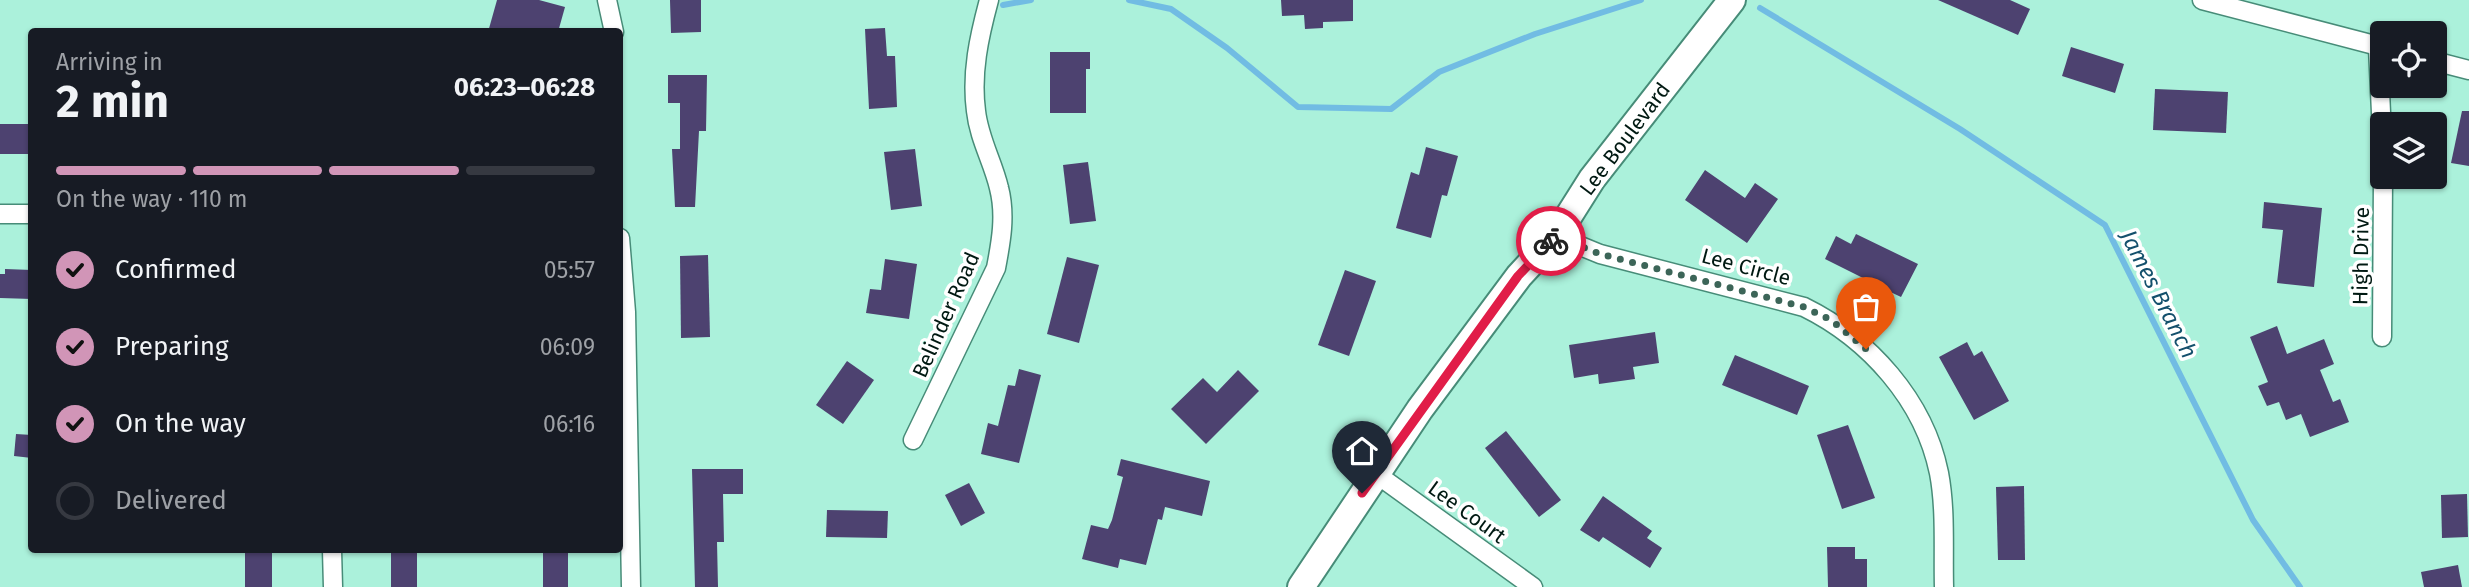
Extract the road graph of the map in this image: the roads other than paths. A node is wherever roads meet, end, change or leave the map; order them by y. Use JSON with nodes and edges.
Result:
{"nodes":[{"id":1,"x":607,"y":0,"type":"edge"},
{"id":2,"x":989,"y":0,"type":"edge"},
{"id":3,"x":1732,"y":0,"type":"edge"},
{"id":4,"x":2202,"y":0,"type":"edge"},
{"id":5,"x":613,"y":28,"type":"edge"},
{"id":6,"x":2370,"y":44,"type":"edge"},
{"id":7,"x":2447,"y":64,"type":"edge"},
{"id":8,"x":2469,"y":70,"type":"edge"},
{"id":9,"x":2384,"y":189,"type":"edge"},
{"id":10,"x":0,"y":214,"type":"edge"},
{"id":11,"x":28,"y":214,"type":"edge"},
{"id":12,"x":1556,"y":236,"type":"junction"},
{"id":13,"x":623,"y":275,"type":"edge"},
{"id":14,"x":2382,"y":337,"type":"dead end"},
{"id":15,"x":913,"y":440,"type":"dead end"},
{"id":16,"x":1375,"y":473,"type":"junction"},
{"id":17,"x":332,"y":553,"type":"edge"},
{"id":18,"x":332,"y":587,"type":"edge"},
{"id":19,"x":631,"y":587,"type":"edge"},
{"id":20,"x":1301,"y":587,"type":"edge"},
{"id":21,"x":1532,"y":587,"type":"edge"},
{"id":22,"x":1944,"y":587,"type":"edge"}],
"edges":[{"from":1,"to":5,"type":"street"},
{"from":2,"to":15,"type":"street","name":"Belinder Road"},
{"from":3,"to":12,"type":"street","name":"Lee Boulevard"},
{"from":4,"to":6,"type":"street"},
{"from":7,"to":8,"type":"street"},
{"from":9,"to":14,"type":"street","name":"High Drive"},
{"from":10,"to":11,"type":"street"},
{"from":12,"to":16,"type":"street","name":"Lee Boulevard"},
{"from":12,"to":22,"type":"street","name":"Lee Circle"},
{"from":13,"to":19,"type":"street"},
{"from":16,"to":20,"type":"street","name":"Lee Boulevard"},
{"from":16,"to":21,"type":"street","name":"Lee Court"},
{"from":17,"to":18,"type":"street"}]}
